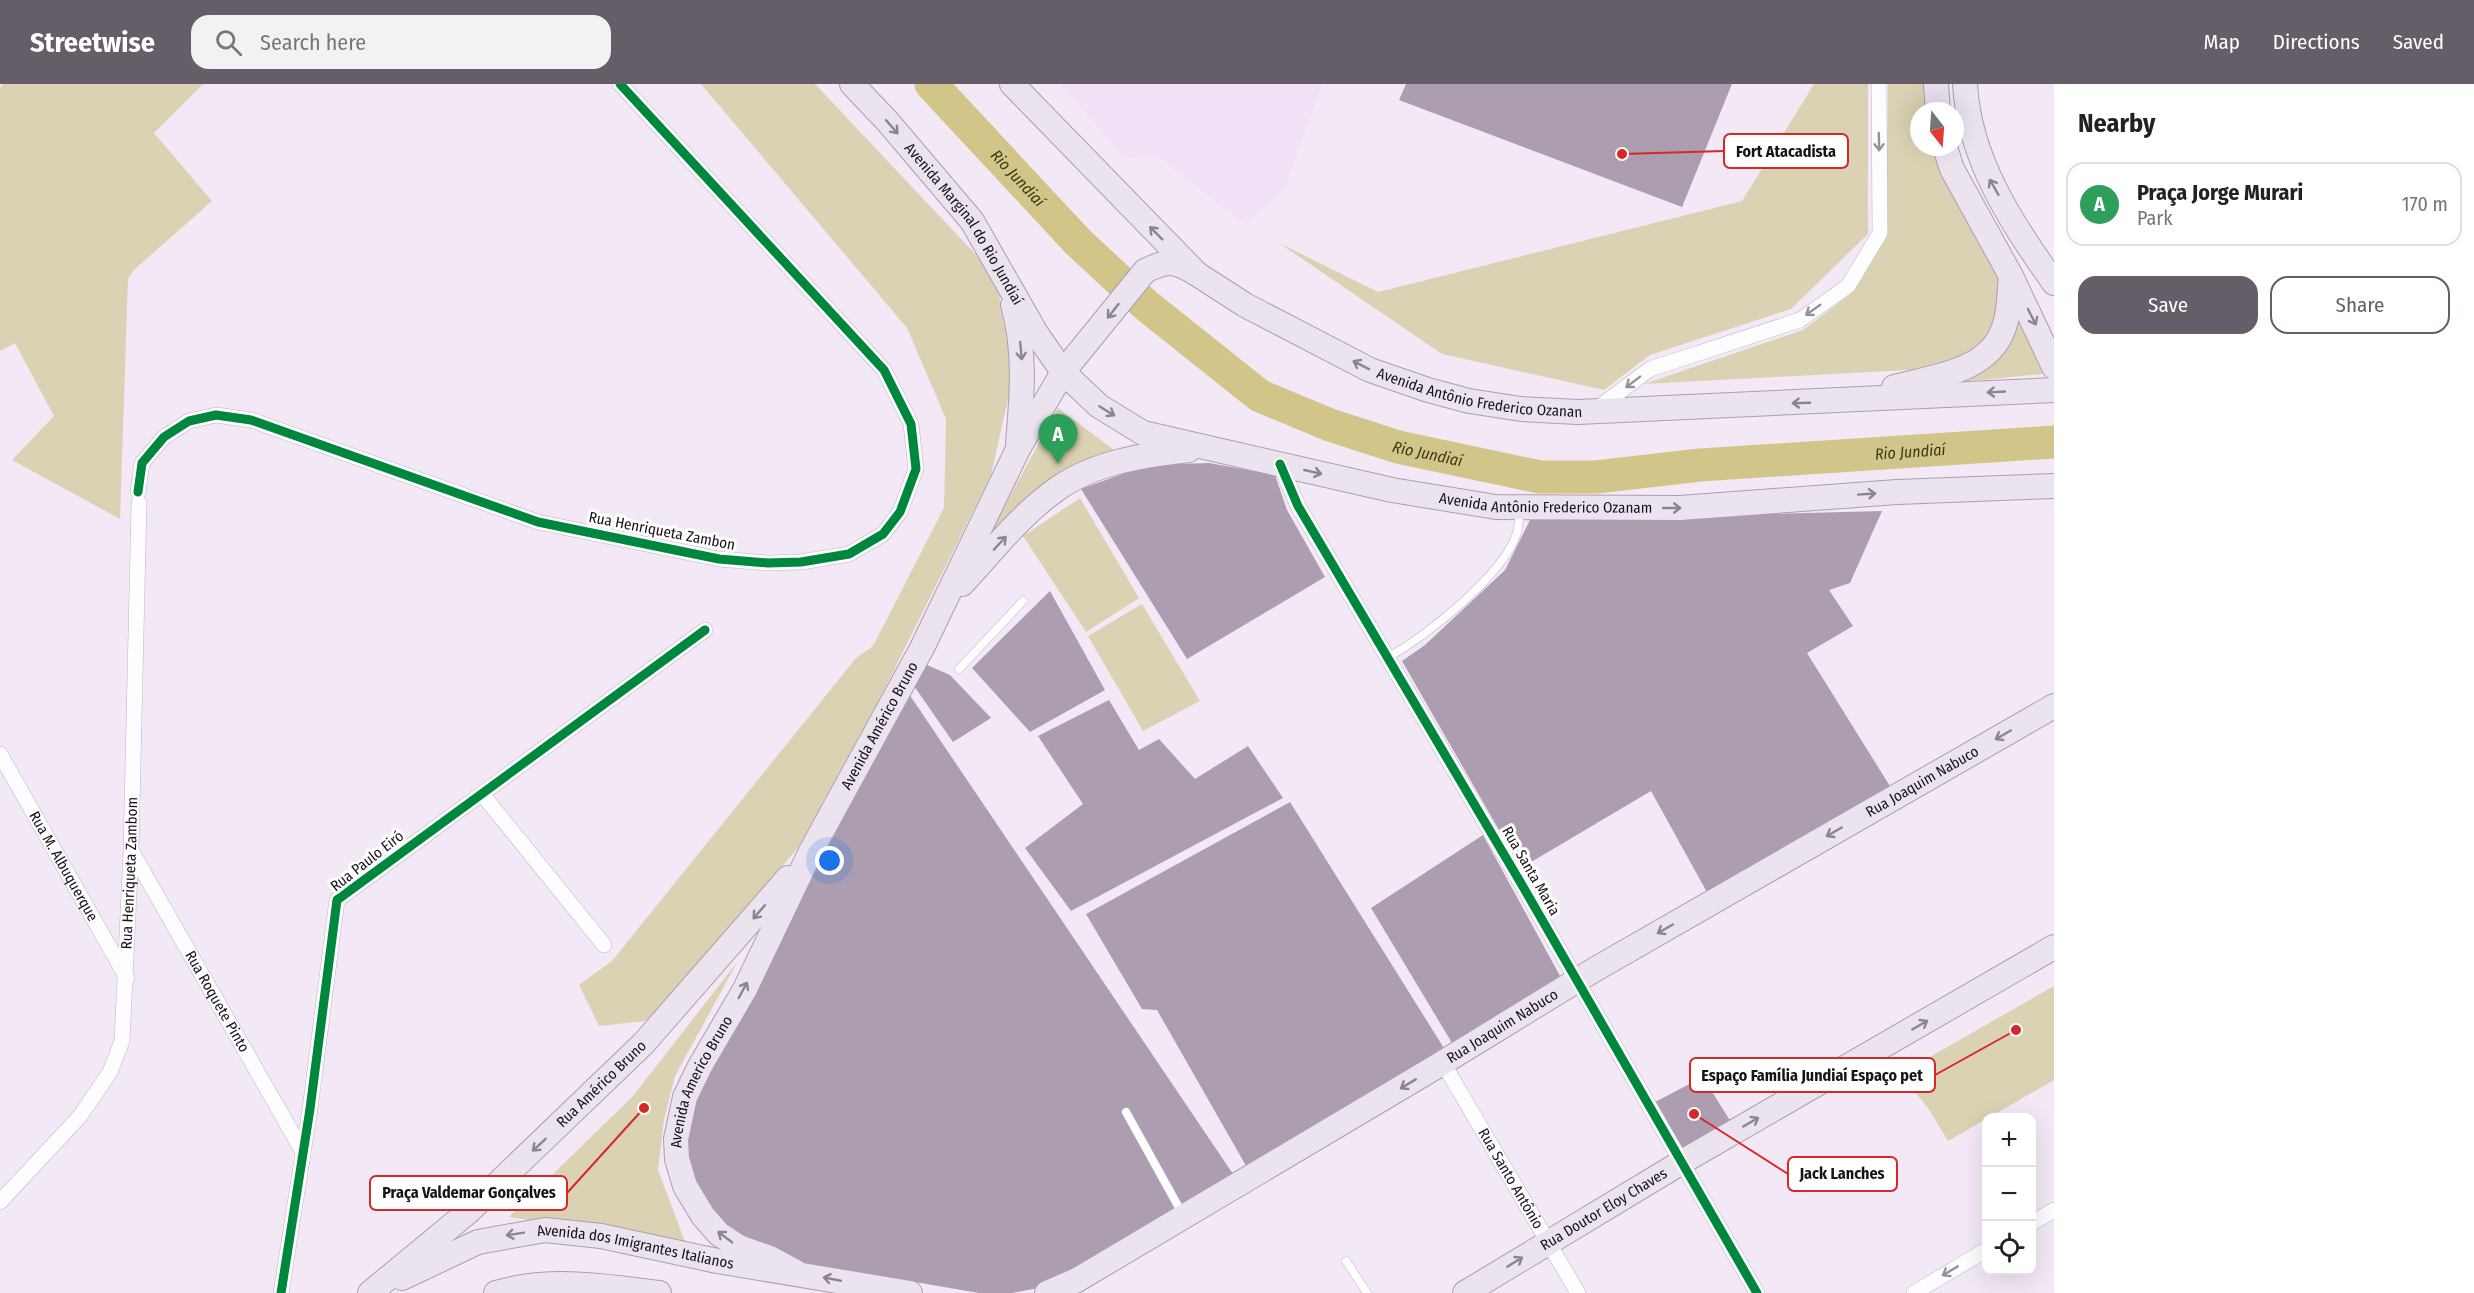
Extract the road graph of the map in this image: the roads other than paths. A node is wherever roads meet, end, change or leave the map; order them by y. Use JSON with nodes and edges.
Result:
{"nodes":[{"id":1,"x":620,"y":84,"type":"edge"},
{"id":2,"x":852,"y":84,"type":"edge"},
{"id":3,"x":1012,"y":84,"type":"edge"},
{"id":4,"x":1879,"y":84,"type":"edge"},
{"id":5,"x":1936,"y":84,"type":"edge"},
{"id":6,"x":1965,"y":84,"type":"edge"},
{"id":7,"x":1937,"y":102,"type":"edge"},
{"id":8,"x":1948,"y":156,"type":"edge"},
{"id":9,"x":1004,"y":274,"type":"junction"},
{"id":10,"x":1197,"y":274,"type":"junction"},
{"id":11,"x":2011,"y":276,"type":"junction"},
{"id":12,"x":2054,"y":284,"type":"edge"},
{"id":13,"x":2054,"y":367,"type":"edge"},
{"id":14,"x":1063,"y":372,"type":"junction"},
{"id":15,"x":2054,"y":390,"type":"edge"},
{"id":16,"x":1836,"y":401,"type":"junction"},
{"id":17,"x":1593,"y":411,"type":"junction"},
{"id":18,"x":1210,"y":448,"type":"junction"},
{"id":19,"x":1018,"y":449,"type":"junction"},
{"id":20,"x":1280,"y":464,"type":"junction"},
{"id":21,"x":2054,"y":486,"type":"edge"},
{"id":22,"x":139,"y":497,"type":"joint"},
{"id":23,"x":1520,"y":507,"type":"junction"},
{"id":24,"x":946,"y":601,"type":"junction"},
{"id":25,"x":1023,"y":601,"type":"dead end"},
{"id":26,"x":705,"y":630,"type":"dead end"},
{"id":27,"x":1387,"y":658,"type":"junction"},
{"id":28,"x":958,"y":669,"type":"dead end"},
{"id":29,"x":2054,"y":706,"type":"edge"},
{"id":30,"x":0,"y":754,"type":"edge"},
{"id":31,"x":482,"y":794,"type":"junction"},
{"id":32,"x":811,"y":851,"type":"junction"},
{"id":33,"x":131,"y":852,"type":"junction"},
{"id":34,"x":604,"y":945,"type":"dead end"},
{"id":35,"x":2054,"y":947,"type":"edge"},
{"id":36,"x":127,"y":978,"type":"junction"},
{"id":37,"x":1576,"y":980,"type":"junction"},
{"id":38,"x":1443,"y":1063,"type":"junction"},
{"id":39,"x":1126,"y":1112,"type":"dead end"},
{"id":40,"x":303,"y":1152,"type":"junction"},
{"id":41,"x":1682,"y":1162,"type":"junction"},
{"id":42,"x":0,"y":1202,"type":"edge"},
{"id":43,"x":2054,"y":1210,"type":"edge"},
{"id":44,"x":1184,"y":1217,"type":"junction"},
{"id":45,"x":2035,"y":1221,"type":"edge"},
{"id":46,"x":1548,"y":1241,"type":"junction"},
{"id":47,"x":1982,"y":1252,"type":"edge"},
{"id":48,"x":1346,"y":1261,"type":"dead end"},
{"id":49,"x":796,"y":1272,"type":"junction"},
{"id":50,"x":281,"y":1293,"type":"edge"},
{"id":51,"x":371,"y":1293,"type":"edge"},
{"id":52,"x":496,"y":1293,"type":"edge"},
{"id":53,"x":659,"y":1293,"type":"edge"},
{"id":54,"x":910,"y":1293,"type":"edge"},
{"id":55,"x":1047,"y":1293,"type":"edge"},
{"id":56,"x":1367,"y":1293,"type":"edge"},
{"id":57,"x":1466,"y":1293,"type":"edge"},
{"id":58,"x":1578,"y":1293,"type":"edge"},
{"id":59,"x":1757,"y":1293,"type":"edge"},
{"id":60,"x":1914,"y":1293,"type":"edge"}],
"edges":[{"from":1,"to":22,"type":"street","name":"Rua Henriqueta Zambon"},
{"from":2,"to":9,"type":"main road","name":"Avenida Marginal do Rio Jundiaí","one_way":true},
{"from":10,"to":3,"type":"main road","name":"Avenida Antônio Frederico Ozanan","one_way":true},
{"from":4,"to":17,"type":"street","one_way":true},
{"from":5,"to":7,"type":"main road"},
{"from":12,"to":6,"type":"main road","one_way":true},
{"from":8,"to":11,"type":"main road"},
{"from":9,"to":14,"type":"main road","name":"Avenida Marginal do Rio Jundiaí"},
{"from":9,"to":19,"type":"main road","one_way":true},
{"from":10,"to":14,"type":"main road","one_way":true},
{"from":17,"to":10,"type":"main road","name":"Avenida Antônio Frederico Ozanan","one_way":true},
{"from":11,"to":13,"type":"main road","one_way":true},
{"from":11,"to":16,"type":"main road"},
{"from":14,"to":18,"type":"main road","name":"Avenida Antônio Frederico Ozanam","one_way":true},
{"from":14,"to":19,"type":"main road"},
{"from":15,"to":16,"type":"main road","name":"Avenida Antônio Frederico Ozanan","one_way":true},
{"from":16,"to":17,"type":"main road","name":"Avenida Antônio Frederico Ozanan","one_way":true},
{"from":18,"to":20,"type":"main road","name":"Avenida Antônio Frederico Ozanam"},
{"from":24,"to":18,"type":"main road","one_way":true},
{"from":19,"to":24,"type":"main road"},
{"from":20,"to":23,"type":"main road","name":"Avenida Antônio Frederico Ozanam","one_way":true},
{"from":20,"to":27,"type":"street","name":"Rua Santa Maria"},
{"from":23,"to":21,"type":"main road","name":"Avenida Antônio Frederico Ozanam","one_way":true},
{"from":22,"to":33,"type":"street","name":"Rua Henriqueta Zambom"},
{"from":23,"to":27,"type":"lane"},
{"from":24,"to":32,"type":"main road","name":"Avenida Américo Bruno"},
{"from":25,"to":28,"type":"lane"},
{"from":26,"to":31,"type":"street","name":"Rua Paulo Eiró"},
{"from":27,"to":37,"type":"street","name":"Rua Santa Maria"},
{"from":29,"to":37,"type":"main road","name":"Rua Joaquim Nabuco","one_way":true},
{"from":30,"to":36,"type":"street","name":"Rua M. Albuquerque"},
{"from":31,"to":34,"type":"street"},
{"from":31,"to":40,"type":"street","name":"Rua Paulo Eiró"},
{"from":49,"to":32,"type":"main road","name":"Avenida Americo Bruno","one_way":true},
{"from":32,"to":51,"type":"main road","name":"Rua Américo Bruno","one_way":true},
{"from":33,"to":36,"type":"street","name":"Rua Henriqueta Zambom"},
{"from":33,"to":40,"type":"street","name":"Rua Roquete Pinto"},
{"from":41,"to":35,"type":"main road","name":"Rua Doutor Eloy Chaves","one_way":true},
{"from":36,"to":42,"type":"street","name":"Rua Henriqueta Zambom"},
{"from":37,"to":38,"type":"main road","name":"Rua Joaquim Nabuco"},
{"from":37,"to":41,"type":"street","name":"Rua Santa Maria"},
{"from":38,"to":44,"type":"main road","name":"Rua Joaquim Nabuco","one_way":true},
{"from":38,"to":46,"type":"street","name":"Rua Santo Antônio"},
{"from":39,"to":44,"type":"lane"},
{"from":40,"to":50,"type":"street","name":"Rua Paulo Eiró"},
{"from":41,"to":46,"type":"main road","name":"Rua Doutor Eloy Chaves"},
{"from":41,"to":59,"type":"street","name":"Rua Santa Maria"},
{"from":43,"to":45,"type":"street"},
{"from":44,"to":55,"type":"main road","name":"Rua Joaquim Nabuco"},
{"from":57,"to":46,"type":"main road","name":"Rua Doutor Eloy Chaves","one_way":true},
{"from":46,"to":58,"type":"street","name":"Rua Santo Antônio"},
{"from":47,"to":60,"type":"street","one_way":true},
{"from":48,"to":56,"type":"lane"},
{"from":49,"to":51,"type":"main road","name":"Avenida dos Imigrantes Italianos","one_way":true},
{"from":54,"to":49,"type":"main road","name":"Avenida dos Imigrantes Italianos","one_way":true},
{"from":52,"to":53,"type":"main road"}]}
